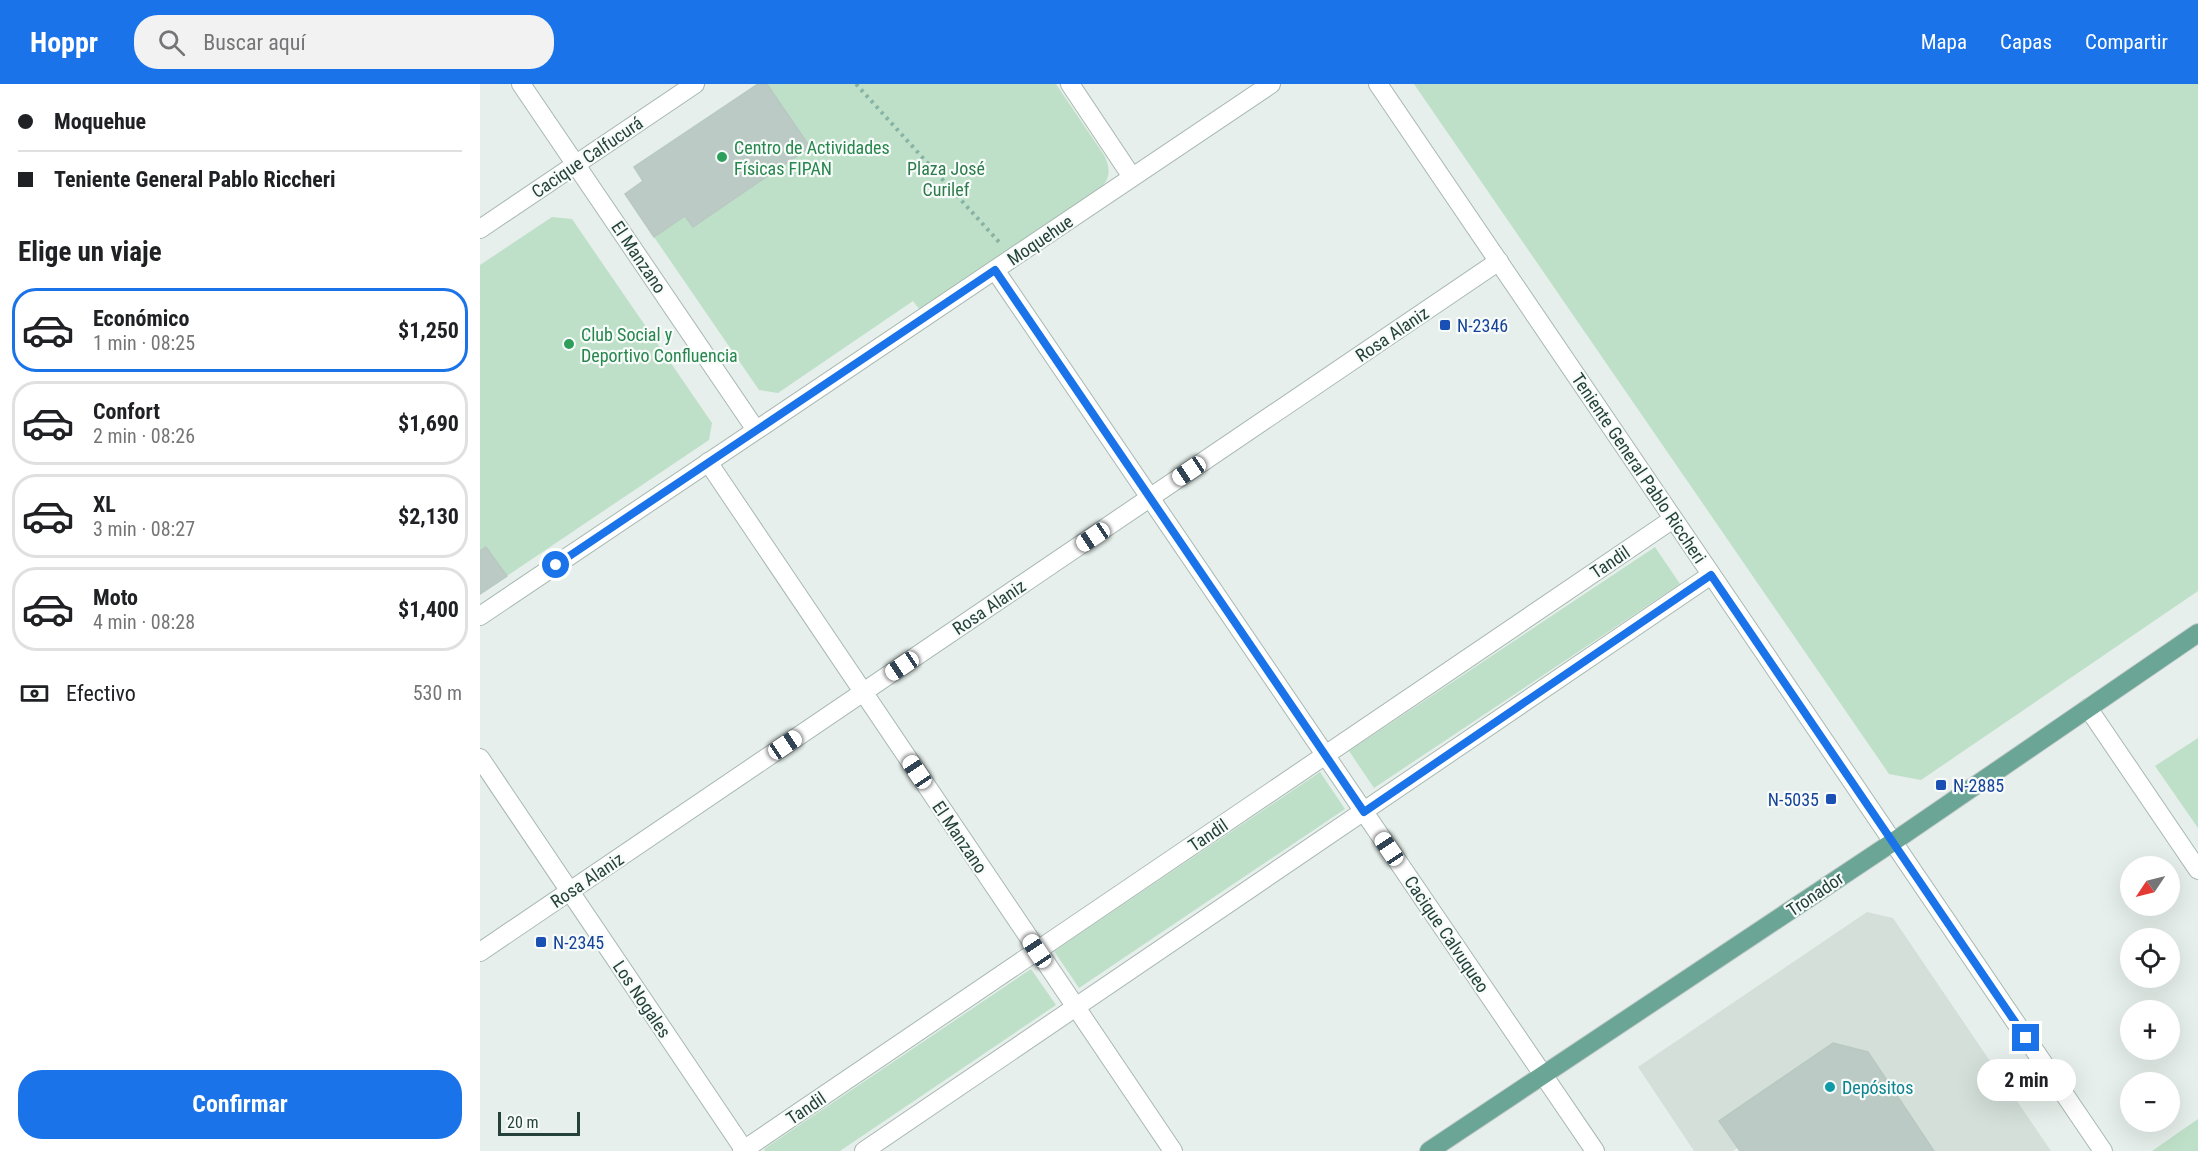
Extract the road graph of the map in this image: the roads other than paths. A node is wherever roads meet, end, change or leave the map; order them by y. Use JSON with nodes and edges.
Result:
{"nodes":[{"id":1,"x":521,"y":84,"type":"edge"},
{"id":2,"x":695,"y":84,"type":"edge"},
{"id":3,"x":1070,"y":84,"type":"edge"},
{"id":4,"x":1271,"y":84,"type":"edge"},
{"id":5,"x":1378,"y":84,"type":"edge"},
{"id":6,"x":576,"y":164,"type":"junction"},
{"id":7,"x":1132,"y":177,"type":"junction"},
{"id":8,"x":480,"y":229,"type":"edge"},
{"id":9,"x":1499,"y":261,"type":"junction"},
{"id":10,"x":995,"y":270,"type":"junction"},
{"id":11,"x":756,"y":430,"type":"junction"},
{"id":12,"x":708,"y":462,"type":"junction"},
{"id":13,"x":1150,"y":498,"type":"junction"},
{"id":14,"x":1673,"y":519,"type":"junction"},
{"id":15,"x":1711,"y":575,"type":"junction"},
{"id":16,"x":480,"y":616,"type":"edge"},
{"id":17,"x":2198,"y":633,"type":"edge"},
{"id":18,"x":863,"y":692,"type":"junction"},
{"id":19,"x":2088,"y":708,"type":"junction"},
{"id":20,"x":1325,"y":755,"type":"junction"},
{"id":21,"x":480,"y":758,"type":"edge"},
{"id":22,"x":1364,"y":812,"type":"junction"},
{"id":23,"x":1893,"y":842,"type":"junction"},
{"id":24,"x":2198,"y":870,"type":"edge"},
{"id":25,"x":570,"y":891,"type":"junction"},
{"id":26,"x":1037,"y":951,"type":"junction"},
{"id":27,"x":480,"y":952,"type":"edge"},
{"id":28,"x":1076,"y":1007,"type":"junction"},
{"id":29,"x":1543,"y":1075,"type":"junction"},
{"id":30,"x":744,"y":1151,"type":"edge"},
{"id":31,"x":864,"y":1151,"type":"edge"},
{"id":32,"x":1173,"y":1151,"type":"edge"},
{"id":33,"x":1429,"y":1151,"type":"edge"},
{"id":34,"x":1595,"y":1151,"type":"edge"},
{"id":35,"x":2103,"y":1151,"type":"edge"}],
"edges":[{"from":1,"to":6,"type":"street","name":"El Manzano"},
{"from":2,"to":6,"type":"street","name":"Cacique Calfucurá"},
{"from":3,"to":7,"type":"street"},
{"from":4,"to":7,"type":"street","name":"Moquehue"},
{"from":5,"to":9,"type":"street","name":"Teniente General Pablo Riccheri"},
{"from":6,"to":8,"type":"street","name":"Cacique Calfucurá"},
{"from":6,"to":11,"type":"street","name":"El Manzano"},
{"from":7,"to":10,"type":"street","name":"Moquehue"},
{"from":9,"to":13,"type":"street","name":"Rosa Alaniz"},
{"from":9,"to":14,"type":"street","name":"Teniente General Pablo Riccheri"},
{"from":10,"to":11,"type":"street","name":"Moquehue"},
{"from":10,"to":13,"type":"street","name":"Cacique Calvuqueo"},
{"from":11,"to":12,"type":"street","name":"Moquehue"},
{"from":12,"to":16,"type":"street","name":"Moquehue"},
{"from":12,"to":18,"type":"street","name":"El Manzano"},
{"from":13,"to":18,"type":"street","name":"Rosa Alaniz"},
{"from":13,"to":20,"type":"street","name":"Cacique Calvuqueo"},
{"from":14,"to":15,"type":"street","name":"Teniente General Pablo Riccheri"},
{"from":14,"to":20,"type":"street","name":"Tandil"},
{"from":15,"to":22,"type":"street"},
{"from":15,"to":23,"type":"street","name":"Teniente General Pablo Riccheri"},
{"from":17,"to":19,"type":"main road","name":"Tronador"},
{"from":18,"to":25,"type":"street","name":"Rosa Alaniz"},
{"from":18,"to":26,"type":"street","name":"El Manzano"},
{"from":19,"to":23,"type":"main road","name":"Tronador"},
{"from":19,"to":24,"type":"street"},
{"from":20,"to":22,"type":"street","name":"Cacique Calvuqueo"},
{"from":20,"to":26,"type":"street","name":"Tandil"},
{"from":21,"to":25,"type":"street","name":"Los Nogales"},
{"from":22,"to":28,"type":"street"},
{"from":22,"to":29,"type":"street","name":"Cacique Calvuqueo"},
{"from":23,"to":29,"type":"main road","name":"Tronador"},
{"from":23,"to":35,"type":"street","name":"Teniente General Pablo Riccheri"},
{"from":25,"to":27,"type":"street","name":"Rosa Alaniz"},
{"from":25,"to":30,"type":"street","name":"Los Nogales"},
{"from":26,"to":28,"type":"street","name":"El Manzano"},
{"from":26,"to":30,"type":"street","name":"Tandil"},
{"from":28,"to":31,"type":"street"},
{"from":28,"to":32,"type":"street","name":"El Manzano"},
{"from":29,"to":33,"type":"main road","name":"Tronador"},
{"from":29,"to":34,"type":"street","name":"Cacique Calvuqueo"}]}
